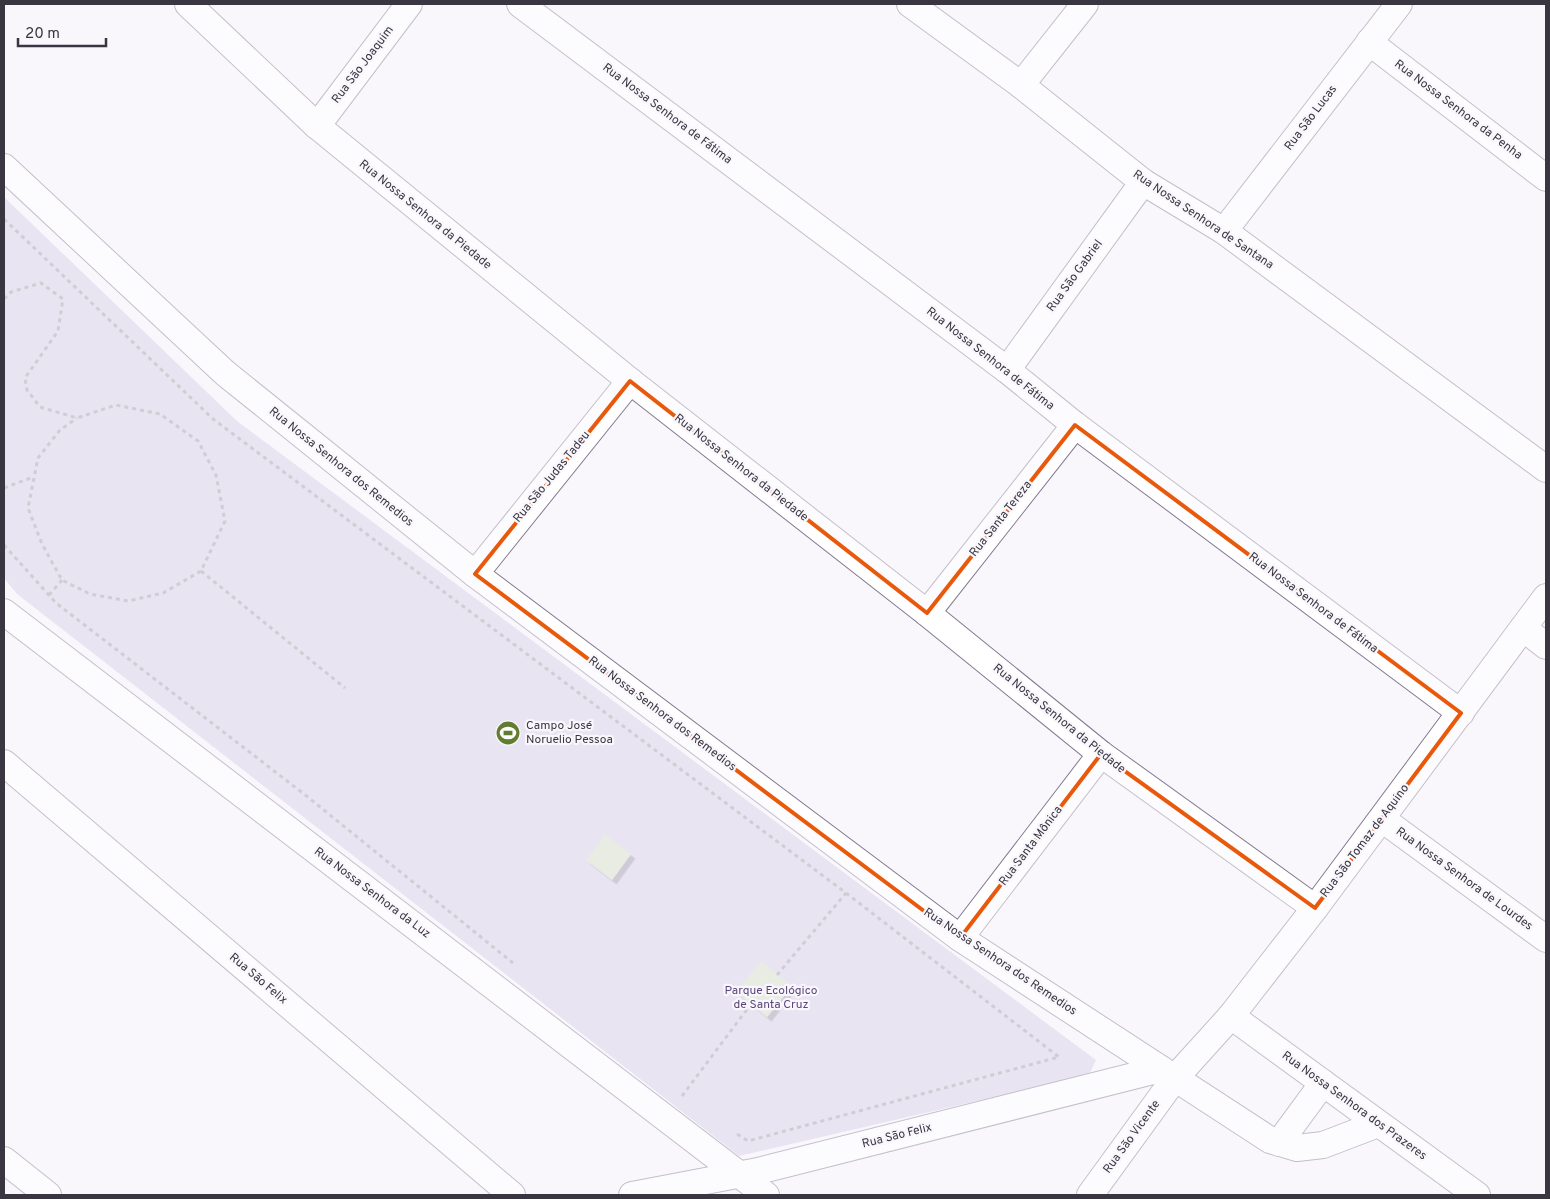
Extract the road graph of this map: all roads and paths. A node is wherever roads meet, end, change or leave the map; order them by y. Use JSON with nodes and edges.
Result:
{"nodes":[{"id":1,"x":188,"y":4,"type":"edge"},
{"id":2,"x":409,"y":4,"type":"edge"},
{"id":3,"x":520,"y":4,"type":"edge"},
{"id":4,"x":910,"y":4,"type":"edge"},
{"id":5,"x":1084,"y":4,"type":"edge"},
{"id":6,"x":1399,"y":4,"type":"edge"},
{"id":7,"x":1369,"y":42,"type":"junction"},
{"id":8,"x":1021,"y":85,"type":"junction"},
{"id":9,"x":317,"y":126,"type":"junction"},
{"id":10,"x":4,"y":167,"type":"edge"},
{"id":11,"x":1546,"y":178,"type":"edge"},
{"id":12,"x":1143,"y":182,"type":"junction"},
{"id":13,"x":4,"y":219,"type":"edge"},
{"id":14,"x":1224,"y":231,"type":"junction"},
{"id":15,"x":4,"y":299,"type":"edge"},
{"id":16,"x":1008,"y":370,"type":"junction"},
{"id":17,"x":630,"y":381,"type":"junction"},
{"id":18,"x":77,"y":418,"type":"junction"},
{"id":19,"x":1075,"y":424,"type":"junction"},
{"id":20,"x":1546,"y":469,"type":"edge"},
{"id":21,"x":34,"y":477,"type":"junction"},
{"id":22,"x":4,"y":488,"type":"edge"},
{"id":23,"x":4,"y":545,"type":"edge"},
{"id":24,"x":201,"y":572,"type":"junction"},
{"id":25,"x":475,"y":574,"type":"junction"},
{"id":26,"x":62,"y":580,"type":"junction"},
{"id":27,"x":49,"y":595,"type":"junction"},
{"id":28,"x":1546,"y":597,"type":"edge"},
{"id":29,"x":4,"y":612,"type":"edge"},
{"id":30,"x":927,"y":613,"type":"junction"},
{"id":31,"x":1523,"y":628,"type":"junction"},
{"id":32,"x":1546,"y":646,"type":"edge"},
{"id":33,"x":344,"y":688,"type":"dead end"},
{"id":34,"x":1461,"y":713,"type":"junction"},
{"id":35,"x":1101,"y":754,"type":"junction"},
{"id":36,"x":4,"y":763,"type":"edge"},
{"id":37,"x":1382,"y":819,"type":"junction"},
{"id":38,"x":846,"y":893,"type":"junction"},
{"id":39,"x":1315,"y":908,"type":"junction"},
{"id":40,"x":960,"y":938,"type":"junction"},
{"id":41,"x":1546,"y":940,"type":"edge"},
{"id":42,"x":519,"y":968,"type":"dead end"},
{"id":43,"x":777,"y":975,"type":"dead end"},
{"id":44,"x":751,"y":1004,"type":"dead end"},
{"id":45,"x":1231,"y":1016,"type":"junction"},
{"id":46,"x":1168,"y":1074,"type":"junction"},
{"id":47,"x":1324,"y":1083,"type":"junction"},
{"id":48,"x":688,"y":1103,"type":"dead end"},
{"id":49,"x":1378,"y":1124,"type":"junction"},
{"id":50,"x":733,"y":1132,"type":"dead end"},
{"id":51,"x":1279,"y":1143,"type":"junction"},
{"id":52,"x":4,"y":1160,"type":"edge"},
{"id":53,"x":740,"y":1175,"type":"junction"},
{"id":54,"x":48,"y":1195,"type":"edge"},
{"id":55,"x":512,"y":1195,"type":"edge"},
{"id":56,"x":632,"y":1195,"type":"edge"},
{"id":57,"x":766,"y":1195,"type":"edge"},
{"id":58,"x":1090,"y":1195,"type":"edge"},
{"id":59,"x":1477,"y":1195,"type":"edge"}],
"edges":[{"from":1,"to":9,"type":"street","name":"Rua Nossa Senhora da Piedade"},
{"from":2,"to":9,"type":"street","name":"Rua São Joaquim"},
{"from":3,"to":16,"type":"street","name":"Rua Nossa Senhora de Fátima"},
{"from":4,"to":8,"type":"street","name":"Rua Nossa Senhora de Santana"},
{"from":5,"to":8,"type":"street"},
{"from":6,"to":7,"type":"street","name":"Rua São Lucas"},
{"from":7,"to":11,"type":"street","name":"Rua Nossa Senhora da Penha"},
{"from":7,"to":14,"type":"street","name":"Rua São Lucas"},
{"from":8,"to":12,"type":"street","name":"Rua Nossa Senhora de Santana"},
{"from":9,"to":17,"type":"street","name":"Rua Nossa Senhora da Piedade"},
{"from":10,"to":25,"type":"street","name":"Rua Nossa Senhora dos Remedios"},
{"from":12,"to":14,"type":"street","name":"Rua Nossa Senhora de Santana"},
{"from":12,"to":16,"type":"street","name":"Rua São Gabriel"},
{"from":13,"to":38,"type":"path"},
{"from":14,"to":20,"type":"street","name":"Rua Nossa Senhora de Santana"},
{"from":15,"to":18,"type":"path"},
{"from":16,"to":19,"type":"street","name":"Rua Nossa Senhora de Fátima"},
{"from":17,"to":25,"type":"street","name":"Rua São Judas Tadeu"},
{"from":17,"to":30,"type":"street","name":"Rua Nossa Senhora da Piedade"},
{"from":18,"to":21,"type":"path"},
{"from":18,"to":24,"type":"path"},
{"from":19,"to":30,"type":"street","name":"Rua Santa Tereza"},
{"from":19,"to":34,"type":"street","name":"Rua Nossa Senhora de Fátima"},
{"from":21,"to":22,"type":"path"},
{"from":21,"to":26,"type":"path"},
{"from":23,"to":27,"type":"path"},
{"from":24,"to":26,"type":"path"},
{"from":24,"to":33,"type":"path"},
{"from":25,"to":40,"type":"street","name":"Rua Nossa Senhora dos Remedios"},
{"from":26,"to":27,"type":"path"},
{"from":27,"to":42,"type":"path"},
{"from":28,"to":31,"type":"street","name":"Rua São Tomaz de Aquino"},
{"from":29,"to":53,"type":"street","name":"Rua Nossa Senhora da Luz"},
{"from":30,"to":35,"type":"street","name":"Rua Nossa Senhora da Piedade"},
{"from":31,"to":32,"type":"street"},
{"from":31,"to":34,"type":"street","name":"Rua São Tomaz de Aquino"},
{"from":34,"to":37,"type":"street","name":"Rua São Tomaz de Aquino"},
{"from":35,"to":39,"type":"street","name":"Rua Nossa Senhora da Piedade"},
{"from":35,"to":40,"type":"street","name":"Rua Santa Mônica"},
{"from":36,"to":55,"type":"street","name":"Rua São Felix"},
{"from":37,"to":39,"type":"street","name":"Rua São Tomaz de Aquino"},
{"from":37,"to":41,"type":"street","name":"Rua Nossa Senhora de Lourdes"},
{"from":38,"to":43,"type":"path"},
{"from":38,"to":50,"type":"path"},
{"from":39,"to":45,"type":"street","name":"Rua São Tomaz de Aquino"},
{"from":40,"to":46,"type":"street","name":"Rua Nossa Senhora dos Remedios"},
{"from":44,"to":48,"type":"path"},
{"from":45,"to":46,"type":"street","name":"Rua São Tomaz de Aquino"},
{"from":45,"to":47,"type":"street","name":"Rua Nossa Senhora dos Prazeres"},
{"from":46,"to":51,"type":"street","name":"Rua Nossa Senhora dos Remedios"},
{"from":46,"to":53,"type":"street","name":"Rua São Felix"},
{"from":46,"to":58,"type":"street","name":"Rua São Vicente"},
{"from":47,"to":49,"type":"street","name":"Rua Nossa Senhora dos Prazeres"},
{"from":47,"to":51,"type":"street"},
{"from":49,"to":51,"type":"street","name":"Rua Nossa Senhora dos Remedios"},
{"from":49,"to":59,"type":"street","name":"Rua Nossa Senhora dos Prazeres"},
{"from":52,"to":54,"type":"street"},
{"from":53,"to":56,"type":"street","name":"Rua São Felix"},
{"from":53,"to":57,"type":"street","name":"Rua Nossa Senhora da Luz"}]}
